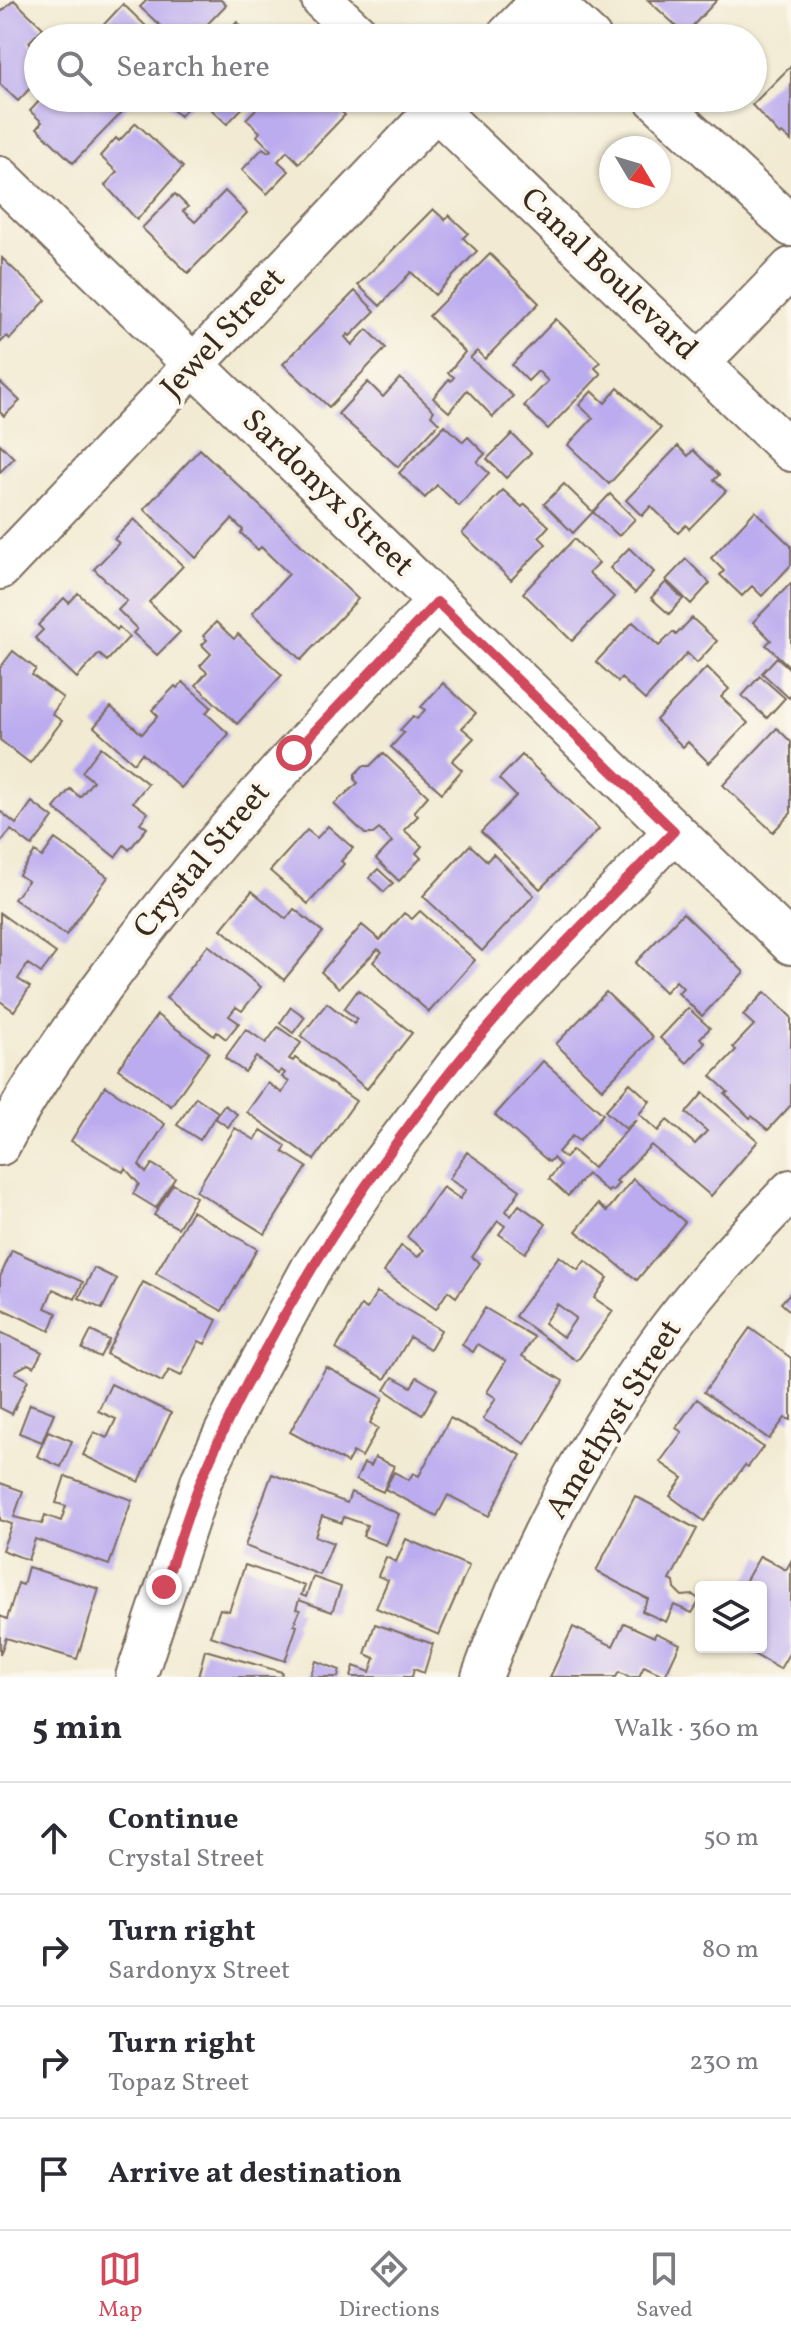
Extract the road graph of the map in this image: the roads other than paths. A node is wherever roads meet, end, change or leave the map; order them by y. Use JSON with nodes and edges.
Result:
{"nodes":[{"id":1,"x":322,"y":0,"type":"edge"},
{"id":2,"x":542,"y":0,"type":"edge"},
{"id":3,"x":550,"y":0,"type":"edge"},
{"id":4,"x":347,"y":24,"type":"edge"},
{"id":5,"x":519,"y":24,"type":"edge"},
{"id":6,"x":576,"y":24,"type":"edge"},
{"id":7,"x":427,"y":112,"type":"edge"},
{"id":8,"x":446,"y":112,"type":"edge"},
{"id":9,"x":669,"y":112,"type":"edge"},
{"id":10,"x":0,"y":177,"type":"edge"},
{"id":11,"x":791,"y":226,"type":"edge"},
{"id":12,"x":791,"y":268,"type":"edge"},
{"id":13,"x":699,"y":363,"type":"junction"},
{"id":14,"x":195,"y":365,"type":"junction"},
{"id":15,"x":791,"y":451,"type":"edge"},
{"id":16,"x":0,"y":569,"type":"edge"},
{"id":17,"x":437,"y":602,"type":"junction"},
{"id":18,"x":674,"y":831,"type":"junction"},
{"id":19,"x":791,"y":944,"type":"edge"},
{"id":20,"x":0,"y":1145,"type":"edge"},
{"id":21,"x":791,"y":1190,"type":"edge"},
{"id":22,"x":136,"y":1677,"type":"edge"},
{"id":23,"x":482,"y":1677,"type":"edge"}],
"edges":[{"from":1,"to":4,"type":"street"},
{"from":2,"to":5,"type":"street"},
{"from":3,"to":6,"type":"street"},
{"from":7,"to":14,"type":"street","name":"Jewel Street"},
{"from":8,"to":13,"type":"street","name":"Canal Boulevard"},
{"from":9,"to":11,"type":"street"},
{"from":10,"to":14,"type":"street","name":"Sardonyx Street"},
{"from":12,"to":13,"type":"street"},
{"from":13,"to":15,"type":"street","name":"Canal Boulevard"},
{"from":14,"to":16,"type":"street","name":"Jewel Street"},
{"from":14,"to":17,"type":"street","name":"Sardonyx Street"},
{"from":17,"to":18,"type":"street","name":"Sardonyx Street"},
{"from":17,"to":20,"type":"street","name":"Crystal Street"},
{"from":18,"to":19,"type":"street","name":"Sardonyx Street"},
{"from":18,"to":22,"type":"street"},
{"from":21,"to":23,"type":"street","name":"Amethyst Street"}]}
